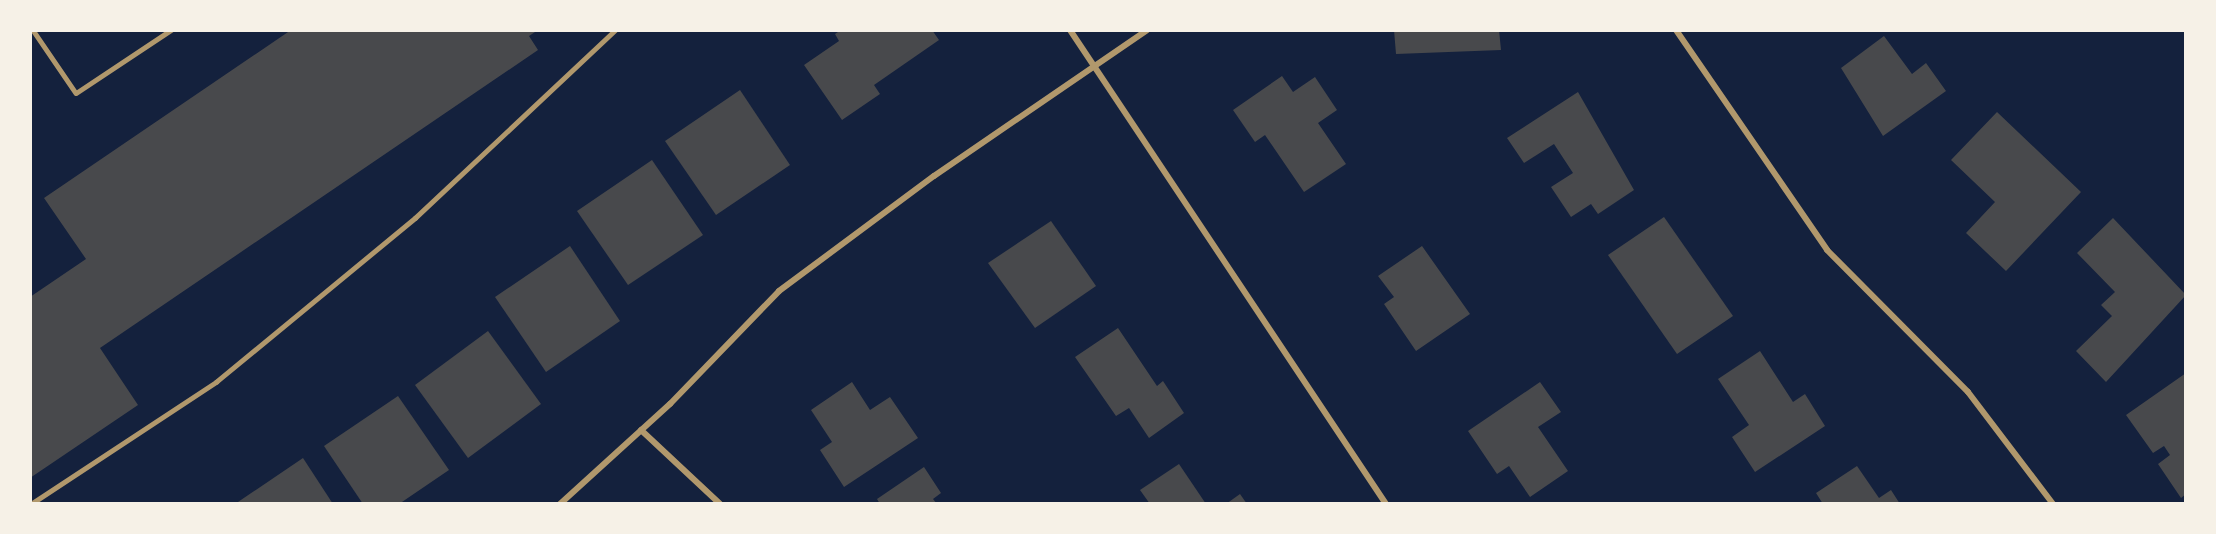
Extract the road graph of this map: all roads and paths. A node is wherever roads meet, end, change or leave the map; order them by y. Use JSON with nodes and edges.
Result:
{"nodes":[{"id":1,"x":33,"y":30,"type":"edge"},
{"id":2,"x":615,"y":30,"type":"edge"},
{"id":3,"x":1070,"y":30,"type":"edge"},
{"id":4,"x":1147,"y":30,"type":"edge"},
{"id":5,"x":1676,"y":30,"type":"edge"},
{"id":6,"x":169,"y":31,"type":"edge"},
{"id":7,"x":1093,"y":65,"type":"junction"},
{"id":8,"x":641,"y":430,"type":"junction"},
{"id":9,"x":31,"y":504,"type":"edge"},
{"id":10,"x":560,"y":504,"type":"edge"},
{"id":11,"x":720,"y":504,"type":"edge"},
{"id":12,"x":1386,"y":504,"type":"edge"},
{"id":13,"x":2053,"y":504,"type":"edge"}],
"edges":[{"from":1,"to":6,"type":"lane"},
{"from":2,"to":9,"type":"lane"},
{"from":3,"to":7,"type":"street"},
{"from":4,"to":7,"type":"street"},
{"from":5,"to":13,"type":"street"},
{"from":7,"to":8,"type":"street"},
{"from":7,"to":12,"type":"street"},
{"from":8,"to":10,"type":"street"},
{"from":8,"to":11,"type":"street"}]}
